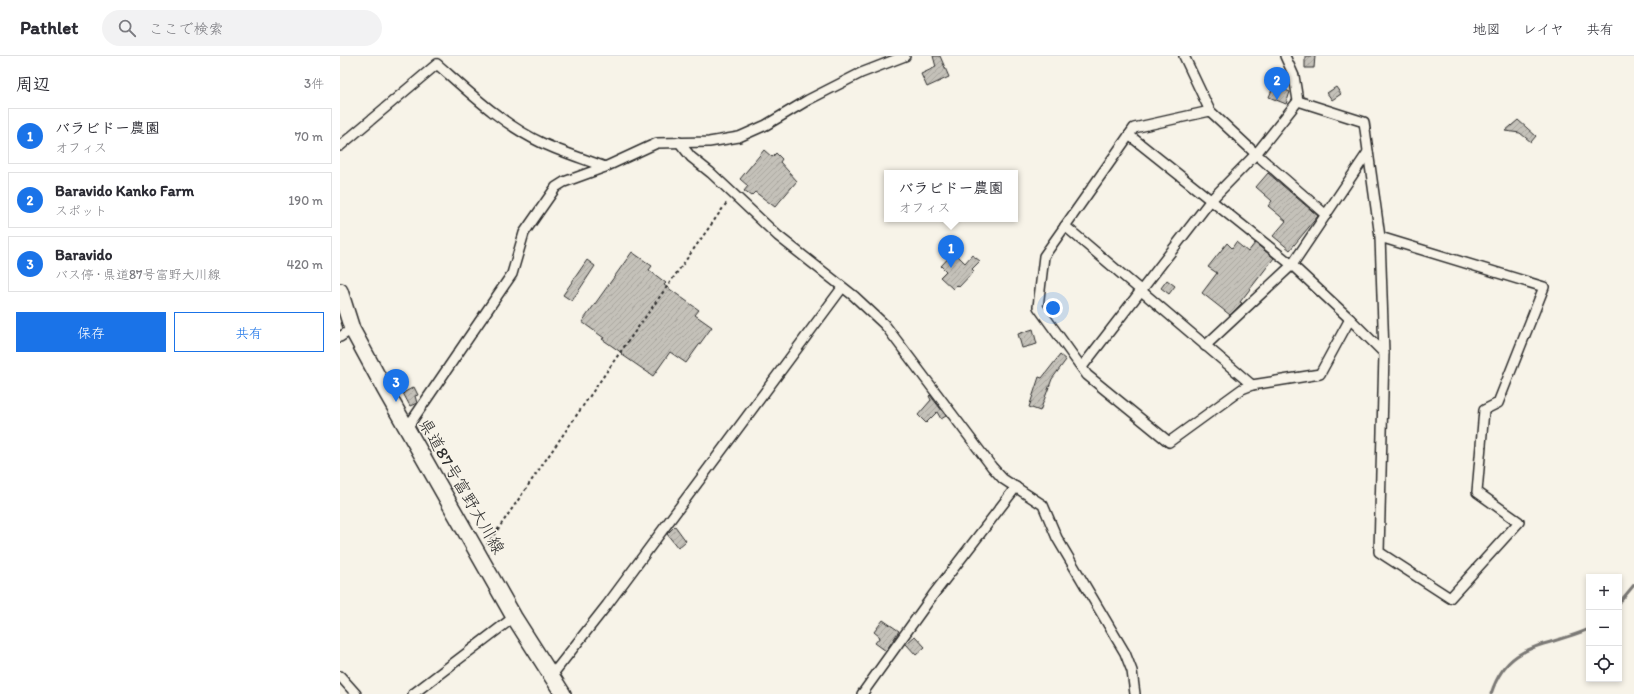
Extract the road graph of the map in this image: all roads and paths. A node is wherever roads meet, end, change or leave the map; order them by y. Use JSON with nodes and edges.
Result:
{"nodes":[{"id":1,"x":905,"y":56,"type":"edge"},
{"id":2,"x":1184,"y":56,"type":"edge"},
{"id":3,"x":1285,"y":56,"type":"edge"},
{"id":4,"x":1298,"y":101,"type":"junction"},
{"id":5,"x":1210,"y":111,"type":"junction"},
{"id":6,"x":1129,"y":135,"type":"junction"},
{"id":7,"x":679,"y":142,"type":"junction"},
{"id":8,"x":340,"y":146,"type":"edge"},
{"id":9,"x":1368,"y":152,"type":"junction"},
{"id":10,"x":1256,"y":154,"type":"junction"},
{"id":11,"x":605,"y":167,"type":"junction"},
{"id":12,"x":733,"y":194,"type":"junction"},
{"id":13,"x":1211,"y":200,"type":"junction"},
{"id":14,"x":1326,"y":215,"type":"junction"},
{"id":15,"x":1064,"y":226,"type":"junction"},
{"id":16,"x":1380,"y":237,"type":"junction"},
{"id":17,"x":1292,"y":265,"type":"junction"},
{"id":18,"x":842,"y":288,"type":"junction"},
{"id":19,"x":340,"y":291,"type":"edge"},
{"id":20,"x":1142,"y":291,"type":"junction"},
{"id":21,"x":1350,"y":319,"type":"junction"},
{"id":22,"x":346,"y":333,"type":"edge"},
{"id":23,"x":1206,"y":346,"type":"junction"},
{"id":24,"x":1384,"y":353,"type":"junction"},
{"id":25,"x":1082,"y":367,"type":"junction"},
{"id":26,"x":1252,"y":385,"type":"junction"},
{"id":27,"x":407,"y":428,"type":"junction"},
{"id":28,"x":1016,"y":487,"type":"junction"},
{"id":29,"x":480,"y":555,"type":"junction"},
{"id":30,"x":514,"y":617,"type":"junction"},
{"id":31,"x":552,"y":675,"type":"junction"},
{"id":32,"x":340,"y":676,"type":"edge"},
{"id":33,"x":356,"y":694,"type":"edge"},
{"id":34,"x":413,"y":694,"type":"edge"},
{"id":35,"x":563,"y":694,"type":"edge"},
{"id":36,"x":862,"y":694,"type":"edge"},
{"id":37,"x":1135,"y":694,"type":"edge"}],
"edges":[{"from":1,"to":7,"type":"street"},
{"from":2,"to":5,"type":"street"},
{"from":3,"to":4,"type":"street"},
{"from":4,"to":9,"type":"street"},
{"from":4,"to":10,"type":"street"},
{"from":5,"to":6,"type":"street"},
{"from":5,"to":10,"type":"street"},
{"from":6,"to":13,"type":"street"},
{"from":6,"to":15,"type":"street"},
{"from":7,"to":11,"type":"street"},
{"from":7,"to":12,"type":"street"},
{"from":8,"to":11,"type":"street"},
{"from":9,"to":14,"type":"street"},
{"from":9,"to":16,"type":"street"},
{"from":10,"to":13,"type":"street"},
{"from":10,"to":14,"type":"street"},
{"from":11,"to":27,"type":"street"},
{"from":12,"to":18,"type":"street"},
{"from":12,"to":29,"type":"path"},
{"from":13,"to":17,"type":"street"},
{"from":13,"to":20,"type":"street"},
{"from":14,"to":17,"type":"street"},
{"from":15,"to":20,"type":"street"},
{"from":15,"to":25,"type":"street"},
{"from":16,"to":24,"type":"street"},
{"from":16,"to":24,"type":"street"},
{"from":17,"to":21,"type":"street"},
{"from":17,"to":23,"type":"street"},
{"from":18,"to":28,"type":"street"},
{"from":18,"to":31,"type":"street"},
{"from":19,"to":22,"type":"main road","name":"県道87号富野大川線"},
{"from":20,"to":23,"type":"street"},
{"from":20,"to":25,"type":"street"},
{"from":21,"to":24,"type":"street"},
{"from":21,"to":26,"type":"street"},
{"from":22,"to":27,"type":"main road","name":"県道87号富野大川線"},
{"from":23,"to":26,"type":"street"},
{"from":25,"to":26,"type":"street"},
{"from":27,"to":29,"type":"main road","name":"県道87号富野大川線"},
{"from":28,"to":36,"type":"street"},
{"from":28,"to":37,"type":"street"},
{"from":29,"to":30,"type":"main road","name":"県道87号富野大川線"},
{"from":30,"to":31,"type":"main road","name":"県道87号富野大川線"},
{"from":30,"to":34,"type":"street"},
{"from":31,"to":35,"type":"main road","name":"県道87号富野大川線"},
{"from":32,"to":33,"type":"street"}]}
